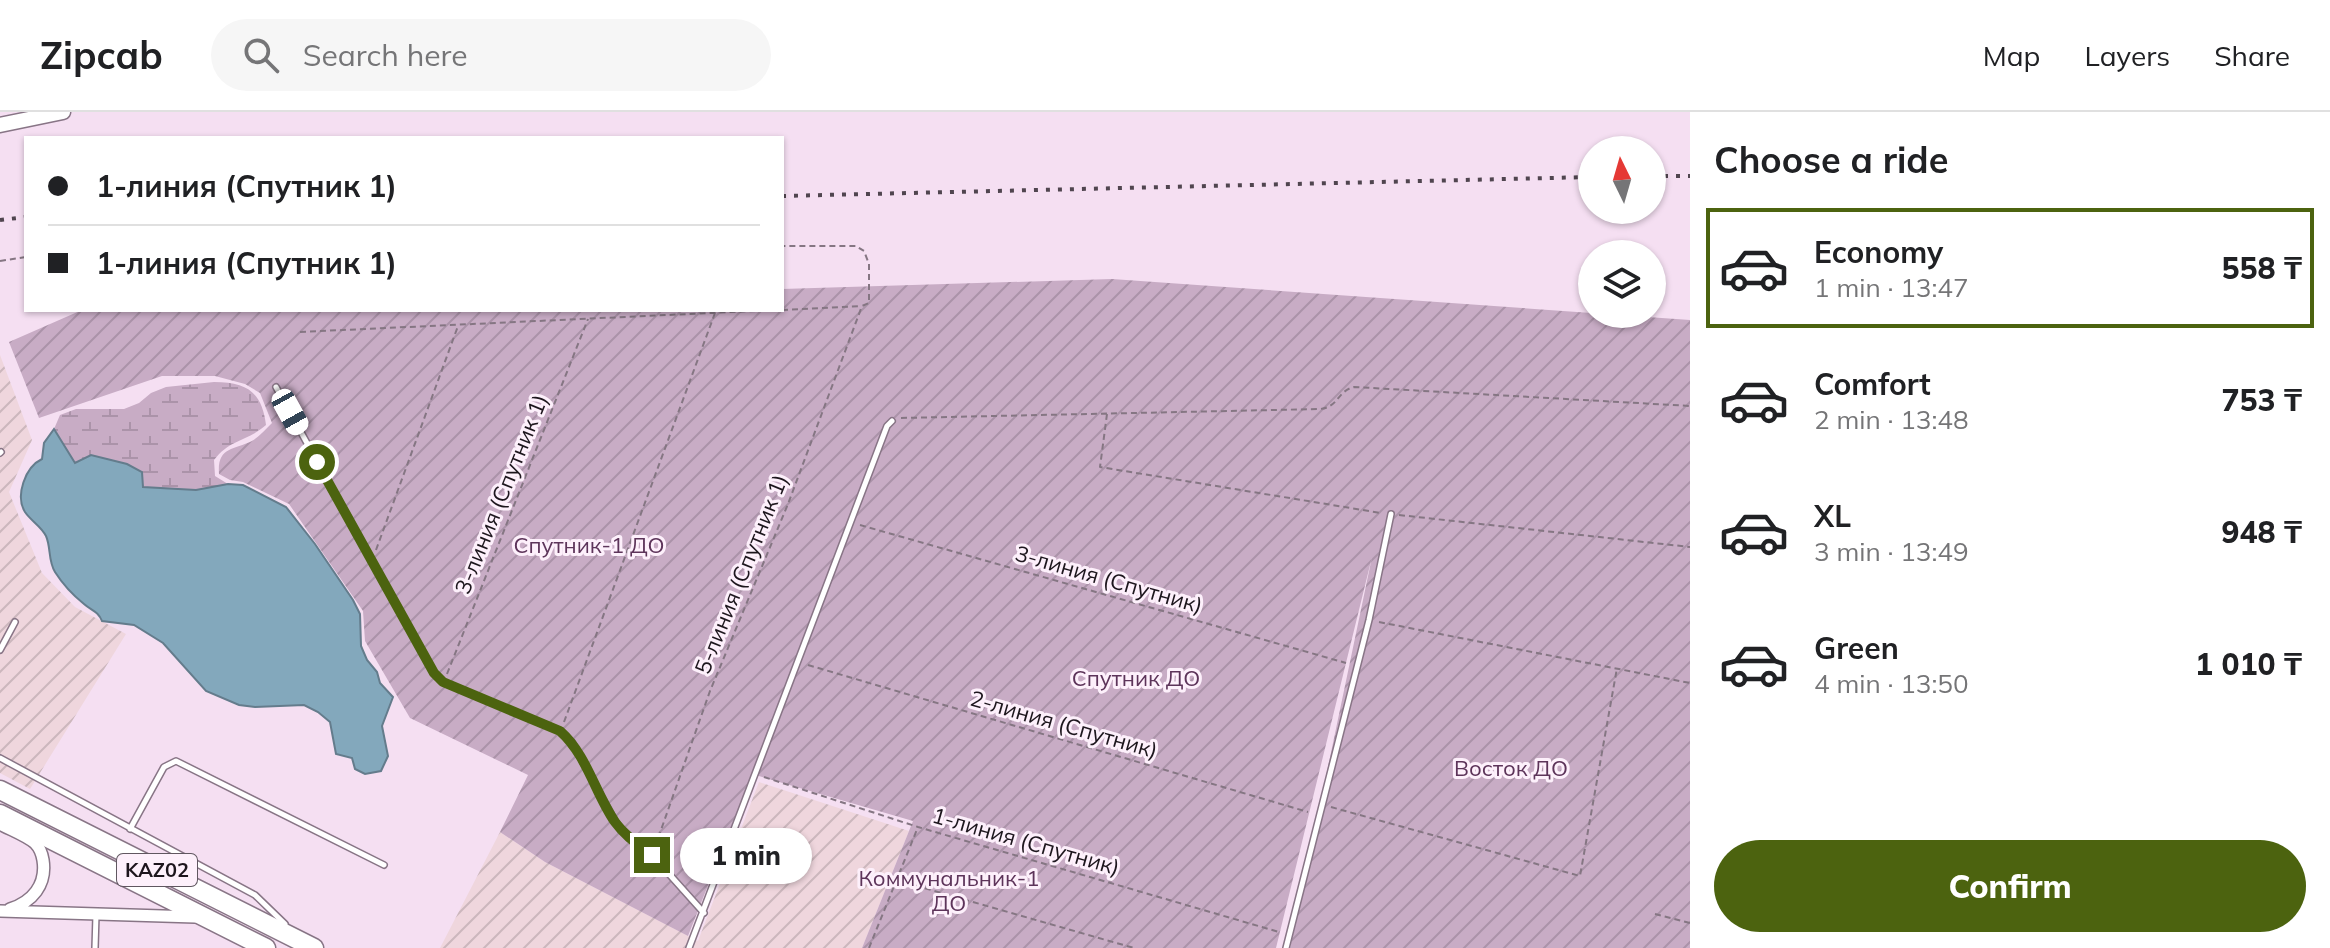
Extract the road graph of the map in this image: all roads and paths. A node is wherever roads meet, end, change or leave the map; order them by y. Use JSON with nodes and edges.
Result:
{"nodes":[{"id":1,"x":63,"y":112,"type":"edge"},
{"id":2,"x":7,"y":120,"type":"edge"},
{"id":3,"x":784,"y":246,"type":"edge"},
{"id":4,"x":24,"y":257,"type":"edge"},
{"id":5,"x":0,"y":261,"type":"edge"},
{"id":6,"x":862,"y":306,"type":"junction"},
{"id":7,"x":784,"y":310,"type":"edge"},
{"id":8,"x":735,"y":312,"type":"edge"},
{"id":9,"x":715,"y":313,"type":"junction"},
{"id":10,"x":588,"y":318,"type":"junction"},
{"id":11,"x":458,"y":324,"type":"junction"},
{"id":12,"x":300,"y":332,"type":"dead end"},
{"id":13,"x":276,"y":387,"type":"dead end"},
{"id":14,"x":1690,"y":406,"type":"edge"},
{"id":15,"x":1107,"y":413,"type":"junction"},
{"id":16,"x":892,"y":421,"type":"joint"},
{"id":17,"x":1391,"y":514,"type":"junction"},
{"id":18,"x":851,"y":522,"type":"junction"},
{"id":19,"x":1690,"y":547,"type":"edge"},
{"id":20,"x":372,"y":562,"type":"junction"},
{"id":21,"x":1369,"y":620,"type":"junction"},
{"id":22,"x":15,"y":622,"type":"dead end"},
{"id":23,"x":0,"y":650,"type":"edge"},
{"id":24,"x":799,"y":662,"type":"junction"},
{"id":25,"x":1358,"y":666,"type":"junction"},
{"id":26,"x":1617,"y":668,"type":"junction"},
{"id":27,"x":443,"y":682,"type":"junction"},
{"id":28,"x":1690,"y":683,"type":"edge"},
{"id":29,"x":560,"y":731,"type":"junction"},
{"id":30,"x":0,"y":758,"type":"edge"},
{"id":31,"x":756,"y":774,"type":"junction"},
{"id":32,"x":0,"y":790,"type":"edge"},
{"id":33,"x":1322,"y":805,"type":"junction"},
{"id":34,"x":0,"y":814,"type":"edge"},
{"id":35,"x":1320,"y":816,"type":"junction"},
{"id":36,"x":0,"y":824,"type":"edge"},
{"id":37,"x":918,"y":827,"type":"junction"},
{"id":38,"x":130,"y":829,"type":"junction"},
{"id":39,"x":652,"y":855,"type":"junction"},
{"id":40,"x":384,"y":865,"type":"dead end"},
{"id":41,"x":896,"y":880,"type":"junction"},
{"id":42,"x":261,"y":900,"type":"junction"},
{"id":43,"x":1,"y":911,"type":"edge"},
{"id":44,"x":704,"y":913,"type":"junction"},
{"id":45,"x":96,"y":914,"type":"junction"},
{"id":46,"x":245,"y":914,"type":"junction"},
{"id":47,"x":1655,"y":914,"type":"dead end"},
{"id":48,"x":206,"y":917,"type":"junction"},
{"id":49,"x":1690,"y":923,"type":"edge"},
{"id":50,"x":1289,"y":935,"type":"junction"},
{"id":51,"x":95,"y":948,"type":"edge"},
{"id":52,"x":266,"y":948,"type":"edge"},
{"id":53,"x":314,"y":948,"type":"edge"},
{"id":54,"x":322,"y":948,"type":"edge"},
{"id":55,"x":689,"y":948,"type":"edge"},
{"id":56,"x":869,"y":948,"type":"edge"},
{"id":57,"x":1134,"y":948,"type":"edge"},
{"id":58,"x":1286,"y":948,"type":"edge"}],
"edges":[{"from":1,"to":2,"type":"street"},
{"from":3,"to":6,"type":"path","name":"5-линия (Спутник 1)"},
{"from":4,"to":5,"type":"path"},
{"from":6,"to":7,"type":"path"},
{"from":6,"to":39,"type":"path","name":"5-линия (Спутник 1)"},
{"from":8,"to":9,"type":"path"},
{"from":9,"to":10,"type":"path"},
{"from":9,"to":29,"type":"path"},
{"from":10,"to":11,"type":"path"},
{"from":10,"to":27,"type":"path","name":"3-линия (Спутник 1)"},
{"from":11,"to":12,"type":"path"},
{"from":11,"to":20,"type":"path"},
{"from":13,"to":20,"type":"lane"},
{"from":14,"to":15,"type":"path"},
{"from":15,"to":16,"type":"path"},
{"from":15,"to":17,"type":"path"},
{"from":16,"to":18,"type":"lane"},
{"from":17,"to":19,"type":"path"},
{"from":17,"to":21,"type":"lane"},
{"from":18,"to":24,"type":"lane"},
{"from":18,"to":25,"type":"path","name":"3-линия (Спутник)"},
{"from":20,"to":27,"type":"lane"},
{"from":21,"to":25,"type":"lane"},
{"from":21,"to":26,"type":"path"},
{"from":22,"to":23,"type":"lane"},
{"from":24,"to":31,"type":"lane"},
{"from":24,"to":35,"type":"path","name":"2-линия (Спутник)"},
{"from":25,"to":33,"type":"lane"},
{"from":26,"to":28,"type":"path"},
{"from":26,"to":33,"type":"path"},
{"from":27,"to":29,"type":"lane"},
{"from":29,"to":39,"type":"lane"},
{"from":30,"to":38,"type":"lane"},
{"from":31,"to":37,"type":"path","name":"1-линия (Спутник)"},
{"from":31,"to":44,"type":"lane"},
{"from":32,"to":46,"type":"highway","number":"KAZ02"},
{"from":33,"to":35,"type":"lane"},
{"from":34,"to":48,"type":"highway","number":"KAZ02"},
{"from":35,"to":50,"type":"lane"},
{"from":36,"to":43,"type":"street"},
{"from":37,"to":41,"type":"path"},
{"from":37,"to":50,"type":"path","name":"1-линия (Спутник)"},
{"from":38,"to":40,"type":"lane"},
{"from":38,"to":42,"type":"lane"},
{"from":39,"to":44,"type":"lane"},
{"from":41,"to":56,"type":"path"},
{"from":41,"to":57,"type":"path"},
{"from":42,"to":46,"type":"lane"},
{"from":42,"to":54,"type":"lane"},
{"from":43,"to":45,"type":"street"},
{"from":44,"to":55,"type":"lane"},
{"from":45,"to":48,"type":"street"},
{"from":45,"to":51,"type":"lane"},
{"from":46,"to":53,"type":"highway","number":"KAZ02"},
{"from":47,"to":49,"type":"path"},
{"from":48,"to":52,"type":"highway","number":"KAZ02"},
{"from":50,"to":58,"type":"lane"}]}
